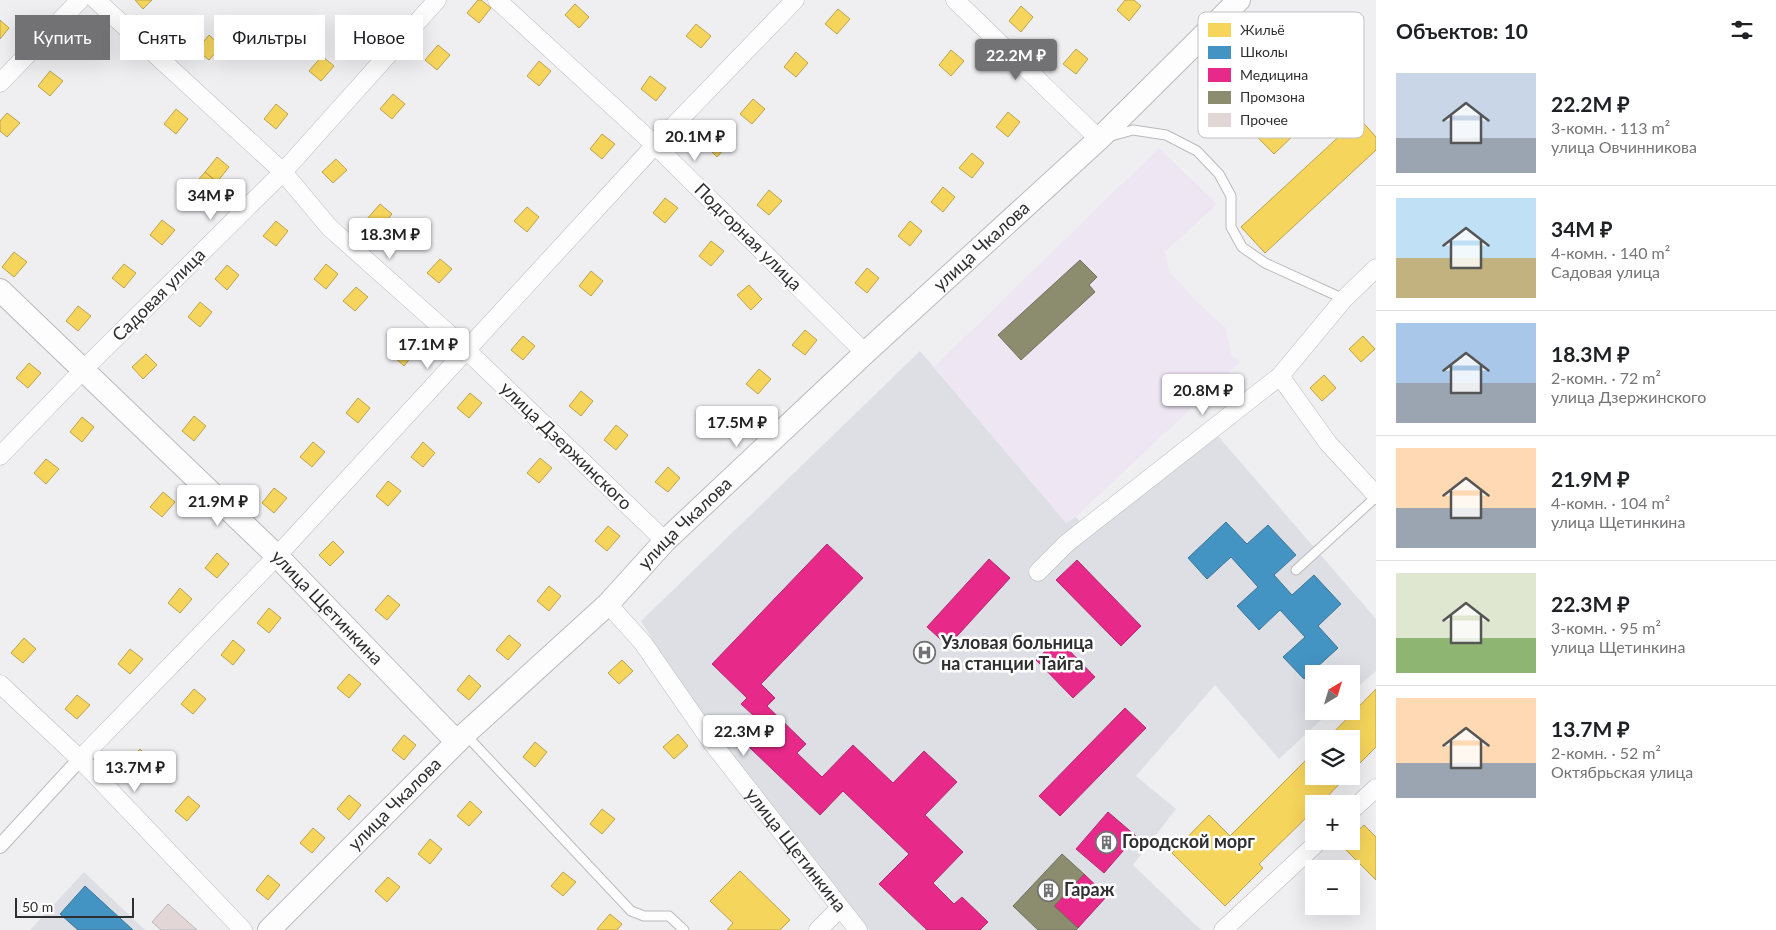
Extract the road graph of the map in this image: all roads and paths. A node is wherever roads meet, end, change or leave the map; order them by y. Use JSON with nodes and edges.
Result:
{"nodes":[{"id":1,"x":80,"y":0,"type":"edge"},
{"id":2,"x":96,"y":0,"type":"edge"},
{"id":3,"x":437,"y":0,"type":"edge"},
{"id":4,"x":496,"y":0,"type":"edge"},
{"id":5,"x":795,"y":0,"type":"edge"},
{"id":6,"x":956,"y":0,"type":"edge"},
{"id":7,"x":1239,"y":0,"type":"edge"},
{"id":8,"x":1227,"y":12,"type":"edge"},
{"id":9,"x":1198,"y":41,"type":"edge"},
{"id":10,"x":0,"y":83,"type":"edge"},
{"id":11,"x":1099,"y":139,"type":"junction"},
{"id":12,"x":655,"y":145,"type":"junction"},
{"id":13,"x":283,"y":172,"type":"junction"},
{"id":14,"x":1376,"y":268,"type":"edge"},
{"id":15,"x":0,"y":290,"type":"edge"},
{"id":16,"x":1344,"y":299,"type":"junction"},
{"id":17,"x":467,"y":352,"type":"junction"},
{"id":18,"x":866,"y":353,"type":"junction"},
{"id":19,"x":84,"y":369,"type":"junction"},
{"id":20,"x":1280,"y":376,"type":"junction"},
{"id":21,"x":0,"y":456,"type":"edge"},
{"id":22,"x":1376,"y":496,"type":"edge"},
{"id":23,"x":666,"y":541,"type":"junction"},
{"id":24,"x":277,"y":556,"type":"junction"},
{"id":25,"x":1296,"y":570,"type":"dead end"},
{"id":26,"x":1038,"y":572,"type":"dead end"},
{"id":27,"x":608,"y":604,"type":"junction"},
{"id":28,"x":0,"y":684,"type":"edge"},
{"id":29,"x":461,"y":738,"type":"junction"},
{"id":30,"x":80,"y":759,"type":"junction"},
{"id":31,"x":1376,"y":788,"type":"edge"},
{"id":32,"x":1360,"y":803,"type":"edge"},
{"id":33,"x":0,"y":846,"type":"edge"},
{"id":34,"x":1308,"y":850,"type":"edge"},
{"id":35,"x":840,"y":908,"type":"junction"},
{"id":36,"x":244,"y":930,"type":"edge"},
{"id":37,"x":269,"y":930,"type":"edge"},
{"id":38,"x":684,"y":930,"type":"edge"},
{"id":39,"x":818,"y":930,"type":"edge"},
{"id":40,"x":858,"y":930,"type":"edge"},
{"id":41,"x":1223,"y":930,"type":"edge"}],
"edges":[{"from":1,"to":10,"type":"street"},
{"from":2,"to":13,"type":"street","name":"улица Дзержинского"},
{"from":3,"to":13,"type":"street","name":"Садовая улица"},
{"from":4,"to":12,"type":"street","name":"Подгорная улица"},
{"from":5,"to":12,"type":"street"},
{"from":6,"to":11,"type":"street"},
{"from":7,"to":8,"type":"street","name":"улица Чкалова"},
{"from":9,"to":11,"type":"street","name":"улица Чкалова"},
{"from":11,"to":16,"type":"lane"},
{"from":11,"to":18,"type":"street","name":"улица Чкалова"},
{"from":12,"to":17,"type":"street"},
{"from":12,"to":18,"type":"street","name":"Подгорная улица"},
{"from":13,"to":17,"type":"street","name":"улица Дзержинского"},
{"from":13,"to":19,"type":"street","name":"Садовая улица"},
{"from":14,"to":16,"type":"street"},
{"from":15,"to":19,"type":"street","name":"улица Щетинкина"},
{"from":16,"to":20,"type":"street"},
{"from":17,"to":23,"type":"street","name":"улица Дзержинского"},
{"from":17,"to":24,"type":"street"},
{"from":18,"to":23,"type":"street","name":"улица Чкалова"},
{"from":19,"to":21,"type":"street","name":"Садовая улица"},
{"from":19,"to":24,"type":"street","name":"улица Щетинкина"},
{"from":20,"to":22,"type":"street"},
{"from":20,"to":26,"type":"street"},
{"from":22,"to":25,"type":"lane"},
{"from":23,"to":27,"type":"street","name":"улица Чкалова"},
{"from":24,"to":29,"type":"street","name":"улица Щетинкина"},
{"from":24,"to":30,"type":"street"},
{"from":27,"to":29,"type":"street","name":"улица Чкалова"},
{"from":27,"to":35,"type":"street","name":"улица Щетинкина"},
{"from":28,"to":30,"type":"street"},
{"from":29,"to":37,"type":"street","name":"улица Чкалова"},
{"from":29,"to":38,"type":"lane"},
{"from":30,"to":33,"type":"street"},
{"from":30,"to":36,"type":"street"},
{"from":31,"to":32,"type":"street"},
{"from":34,"to":41,"type":"street"},
{"from":35,"to":39,"type":"street"},
{"from":35,"to":40,"type":"street","name":"улица Щетинкина"}]}
